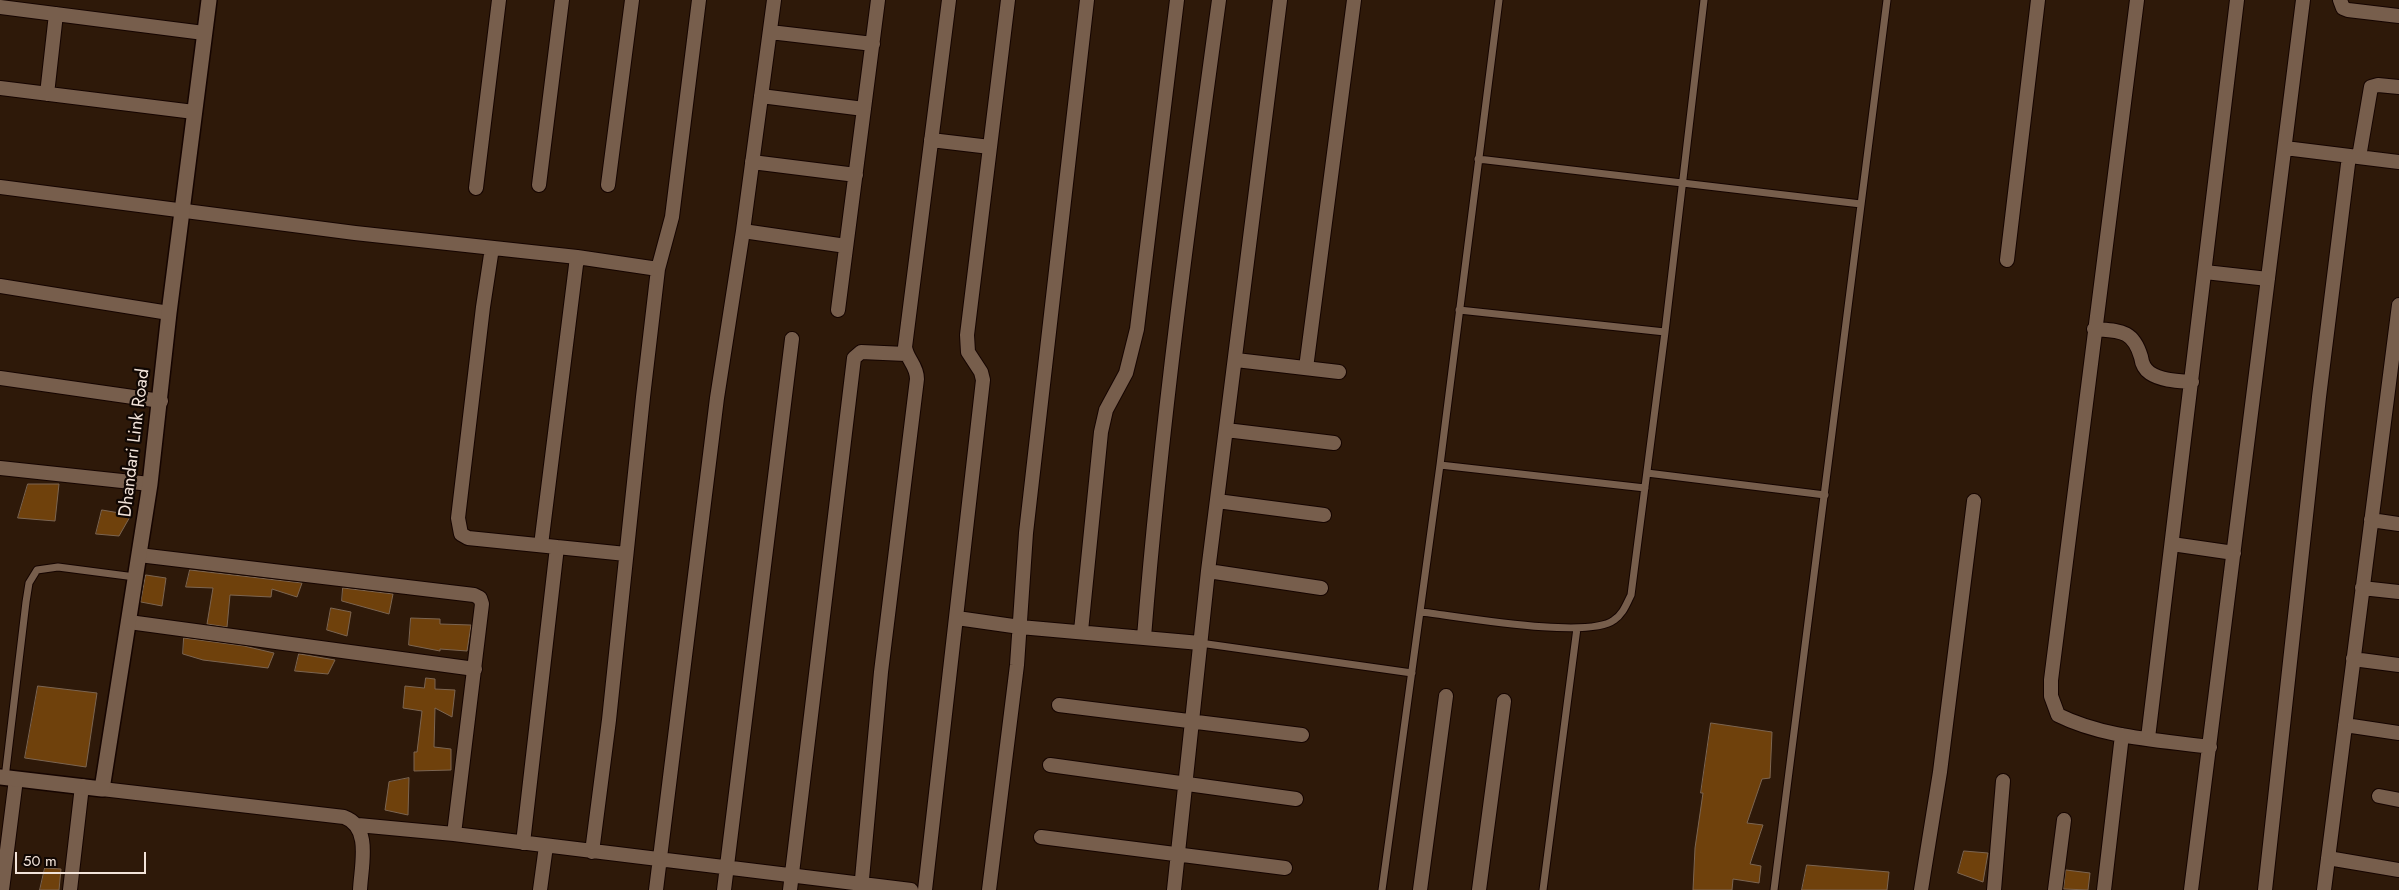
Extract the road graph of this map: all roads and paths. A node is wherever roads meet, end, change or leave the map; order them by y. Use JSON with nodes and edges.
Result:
{"nodes":[{"id":1,"x":209,"y":0,"type":"edge"},
{"id":2,"x":499,"y":0,"type":"edge"},
{"id":3,"x":562,"y":0,"type":"edge"},
{"id":4,"x":632,"y":0,"type":"edge"},
{"id":5,"x":699,"y":0,"type":"edge"},
{"id":6,"x":774,"y":0,"type":"edge"},
{"id":7,"x":878,"y":0,"type":"edge"},
{"id":8,"x":949,"y":0,"type":"edge"},
{"id":9,"x":1008,"y":0,"type":"edge"},
{"id":10,"x":1087,"y":0,"type":"edge"},
{"id":11,"x":1177,"y":0,"type":"edge"},
{"id":12,"x":1219,"y":0,"type":"edge"},
{"id":13,"x":1280,"y":0,"type":"edge"},
{"id":14,"x":1354,"y":0,"type":"edge"},
{"id":15,"x":1499,"y":0,"type":"edge"},
{"id":16,"x":1704,"y":0,"type":"edge"},
{"id":17,"x":1887,"y":0,"type":"edge"},
{"id":18,"x":2038,"y":0,"type":"edge"},
{"id":19,"x":2137,"y":0,"type":"edge"},
{"id":20,"x":2237,"y":0,"type":"edge"},
{"id":21,"x":2303,"y":0,"type":"edge"},
{"id":22,"x":2340,"y":0,"type":"edge"},
{"id":23,"x":0,"y":7,"type":"edge"},
{"id":24,"x":56,"y":14,"type":"junction"},
{"id":25,"x":2399,"y":16,"type":"edge"},
{"id":26,"x":770,"y":32,"type":"junction"},
{"id":27,"x":204,"y":33,"type":"junction"},
{"id":28,"x":873,"y":44,"type":"junction"},
{"id":29,"x":0,"y":88,"type":"edge"},
{"id":30,"x":2399,"y":88,"type":"edge"},
{"id":31,"x":47,"y":94,"type":"junction"},
{"id":32,"x":761,"y":96,"type":"junction"},
{"id":33,"x":864,"y":109,"type":"junction"},
{"id":34,"x":194,"y":112,"type":"junction"},
{"id":35,"x":931,"y":140,"type":"junction"},
{"id":36,"x":990,"y":147,"type":"junction"},
{"id":37,"x":2285,"y":148,"type":"junction"},
{"id":38,"x":2354,"y":156,"type":"junction"},
{"id":39,"x":1478,"y":159,"type":"junction"},
{"id":40,"x":752,"y":162,"type":"junction"},
{"id":41,"x":2399,"y":162,"type":"edge"},
{"id":42,"x":856,"y":175,"type":"junction"},
{"id":43,"x":608,"y":184,"type":"dead end"},
{"id":44,"x":1682,"y":184,"type":"junction"},
{"id":45,"x":539,"y":185,"type":"dead end"},
{"id":46,"x":0,"y":187,"type":"edge"},
{"id":47,"x":476,"y":188,"type":"dead end"},
{"id":48,"x":1861,"y":204,"type":"junction"},
{"id":49,"x":182,"y":210,"type":"junction"},
{"id":50,"x":744,"y":231,"type":"junction"},
{"id":51,"x":846,"y":246,"type":"junction"},
{"id":52,"x":492,"y":248,"type":"junction"},
{"id":53,"x":577,"y":257,"type":"junction"},
{"id":54,"x":2007,"y":260,"type":"dead end"},
{"id":55,"x":658,"y":270,"type":"junction"},
{"id":56,"x":2205,"y":272,"type":"junction"},
{"id":57,"x":2268,"y":280,"type":"junction"},
{"id":58,"x":0,"y":286,"type":"edge"},
{"id":59,"x":2399,"y":305,"type":"edge"},
{"id":60,"x":838,"y":310,"type":"dead end"},
{"id":61,"x":1460,"y":310,"type":"junction"},
{"id":62,"x":169,"y":314,"type":"junction"},
{"id":63,"x":2094,"y":329,"type":"junction"},
{"id":64,"x":1665,"y":332,"type":"junction"},
{"id":65,"x":792,"y":339,"type":"dead end"},
{"id":66,"x":906,"y":354,"type":"junction"},
{"id":67,"x":1236,"y":360,"type":"junction"},
{"id":68,"x":1306,"y":368,"type":"junction"},
{"id":69,"x":1339,"y":372,"type":"dead end"},
{"id":70,"x":0,"y":378,"type":"edge"},
{"id":71,"x":2192,"y":382,"type":"junction"},
{"id":72,"x":161,"y":401,"type":"junction"},
{"id":73,"x":1226,"y":430,"type":"junction"},
{"id":74,"x":1334,"y":443,"type":"dead end"},
{"id":75,"x":1440,"y":465,"type":"junction"},
{"id":76,"x":0,"y":468,"type":"edge"},
{"id":77,"x":1647,"y":473,"type":"junction"},
{"id":78,"x":150,"y":484,"type":"junction"},
{"id":79,"x":1645,"y":488,"type":"junction"},
{"id":80,"x":1825,"y":495,"type":"junction"},
{"id":81,"x":1217,"y":501,"type":"junction"},
{"id":82,"x":1974,"y":501,"type":"dead end"},
{"id":83,"x":1324,"y":515,"type":"dead end"},
{"id":84,"x":2371,"y":520,"type":"junction"},
{"id":85,"x":2399,"y":524,"type":"edge"},
{"id":86,"x":2172,"y":544,"type":"junction"},
{"id":87,"x":541,"y":545,"type":"junction"},
{"id":88,"x":557,"y":547,"type":"junction"},
{"id":89,"x":2234,"y":553,"type":"junction"},
{"id":90,"x":626,"y":554,"type":"junction"},
{"id":91,"x":139,"y":555,"type":"junction"},
{"id":92,"x":1208,"y":572,"type":"junction"},
{"id":93,"x":136,"y":577,"type":"junction"},
{"id":94,"x":1321,"y":588,"type":"dead end"},
{"id":95,"x":2362,"y":588,"type":"junction"},
{"id":96,"x":2399,"y":592,"type":"edge"},
{"id":97,"x":1421,"y":612,"type":"junction"},
{"id":98,"x":957,"y":618,"type":"junction"},
{"id":99,"x":129,"y":622,"type":"junction"},
{"id":100,"x":1020,"y":627,"type":"junction"},
{"id":101,"x":1578,"y":628,"type":"junction"},
{"id":102,"x":1081,"y":631,"type":"junction"},
{"id":103,"x":1144,"y":637,"type":"junction"},
{"id":104,"x":1200,"y":643,"type":"junction"},
{"id":105,"x":2353,"y":659,"type":"junction"},
{"id":106,"x":2399,"y":665,"type":"edge"},
{"id":107,"x":474,"y":669,"type":"junction"},
{"id":108,"x":1412,"y":673,"type":"junction"},
{"id":109,"x":1446,"y":696,"type":"dead end"},
{"id":110,"x":1504,"y":701,"type":"dead end"},
{"id":111,"x":1059,"y":706,"type":"dead end"},
{"id":112,"x":1192,"y":722,"type":"junction"},
{"id":113,"x":2345,"y":725,"type":"junction"},
{"id":114,"x":2399,"y":733,"type":"edge"},
{"id":115,"x":1302,"y":735,"type":"dead end"},
{"id":116,"x":2122,"y":735,"type":"junction"},
{"id":117,"x":2148,"y":738,"type":"junction"},
{"id":118,"x":2210,"y":747,"type":"junction"},
{"id":119,"x":1050,"y":765,"type":"dead end"},
{"id":120,"x":7,"y":778,"type":"edge"},
{"id":121,"x":2003,"y":781,"type":"dead end"},
{"id":122,"x":1185,"y":784,"type":"junction"},
{"id":123,"x":82,"y":786,"type":"junction"},
{"id":124,"x":102,"y":789,"type":"junction"},
{"id":125,"x":2379,"y":796,"type":"dead end"},
{"id":126,"x":1296,"y":799,"type":"dead end"},
{"id":127,"x":2399,"y":800,"type":"edge"},
{"id":128,"x":2064,"y":820,"type":"dead end"},
{"id":129,"x":358,"y":825,"type":"junction"},
{"id":130,"x":454,"y":834,"type":"junction"},
{"id":131,"x":1041,"y":837,"type":"dead end"},
{"id":132,"x":523,"y":843,"type":"junction"},
{"id":133,"x":546,"y":846,"type":"junction"},
{"id":134,"x":592,"y":852,"type":"junction"},
{"id":135,"x":1177,"y":854,"type":"junction"},
{"id":136,"x":2328,"y":858,"type":"junction"},
{"id":137,"x":660,"y":860,"type":"junction"},
{"id":138,"x":727,"y":867,"type":"junction"},
{"id":139,"x":1285,"y":868,"type":"dead end"},
{"id":140,"x":2399,"y":870,"type":"edge"},
{"id":141,"x":791,"y":883,"type":"edge"},
{"id":142,"x":861,"y":887,"type":"edge"},
{"id":143,"x":2,"y":890,"type":"edge"},
{"id":144,"x":70,"y":890,"type":"edge"},
{"id":145,"x":360,"y":890,"type":"edge"},
{"id":146,"x":540,"y":890,"type":"edge"},
{"id":147,"x":656,"y":890,"type":"edge"},
{"id":148,"x":724,"y":890,"type":"edge"},
{"id":149,"x":911,"y":890,"type":"edge"},
{"id":150,"x":925,"y":890,"type":"edge"},
{"id":151,"x":989,"y":890,"type":"edge"},
{"id":152,"x":1174,"y":890,"type":"edge"},
{"id":153,"x":1382,"y":890,"type":"edge"},
{"id":154,"x":1420,"y":890,"type":"edge"},
{"id":155,"x":1479,"y":890,"type":"edge"},
{"id":156,"x":1543,"y":890,"type":"edge"},
{"id":157,"x":1774,"y":890,"type":"edge"},
{"id":158,"x":1921,"y":890,"type":"edge"},
{"id":159,"x":1994,"y":890,"type":"edge"},
{"id":160,"x":2056,"y":890,"type":"edge"},
{"id":161,"x":2104,"y":890,"type":"edge"},
{"id":162,"x":2191,"y":890,"type":"edge"},
{"id":163,"x":2265,"y":890,"type":"edge"},
{"id":164,"x":2324,"y":890,"type":"edge"}],
"edges":[{"from":1,"to":27,"type":"street","name":"Dhandari Link Road"},
{"from":2,"to":47,"type":"street"},
{"from":3,"to":45,"type":"street"},
{"from":4,"to":43,"type":"street"},
{"from":5,"to":55,"type":"street"},
{"from":6,"to":26,"type":"street"},
{"from":7,"to":28,"type":"street"},
{"from":8,"to":35,"type":"street"},
{"from":9,"to":36,"type":"street"},
{"from":10,"to":100,"type":"street"},
{"from":11,"to":102,"type":"street"},
{"from":12,"to":103,"type":"street"},
{"from":13,"to":67,"type":"street"},
{"from":14,"to":68,"type":"street"},
{"from":15,"to":39,"type":"lane"},
{"from":16,"to":44,"type":"lane"},
{"from":17,"to":48,"type":"lane"},
{"from":18,"to":54,"type":"street"},
{"from":19,"to":63,"type":"street"},
{"from":20,"to":56,"type":"street"},
{"from":21,"to":37,"type":"street"},
{"from":22,"to":25,"type":"street"},
{"from":23,"to":24,"type":"street"},
{"from":24,"to":27,"type":"street"},
{"from":24,"to":31,"type":"street"},
{"from":26,"to":28,"type":"street"},
{"from":26,"to":32,"type":"street"},
{"from":27,"to":34,"type":"street","name":"Dhandari Link Road"},
{"from":28,"to":33,"type":"street"},
{"from":29,"to":31,"type":"street"},
{"from":30,"to":38,"type":"street"},
{"from":31,"to":34,"type":"street"},
{"from":32,"to":33,"type":"street"},
{"from":32,"to":40,"type":"street"},
{"from":33,"to":42,"type":"street"},
{"from":34,"to":49,"type":"street","name":"Dhandari Link Road"},
{"from":35,"to":36,"type":"street"},
{"from":35,"to":66,"type":"street"},
{"from":36,"to":98,"type":"street"},
{"from":37,"to":38,"type":"street"},
{"from":37,"to":57,"type":"street"},
{"from":38,"to":41,"type":"street"},
{"from":38,"to":163,"type":"street"},
{"from":39,"to":44,"type":"lane"},
{"from":39,"to":61,"type":"lane"},
{"from":40,"to":42,"type":"street"},
{"from":40,"to":50,"type":"street"},
{"from":42,"to":51,"type":"street"},
{"from":44,"to":48,"type":"lane"},
{"from":44,"to":64,"type":"lane"},
{"from":46,"to":49,"type":"street"},
{"from":48,"to":80,"type":"lane"},
{"from":49,"to":52,"type":"street"},
{"from":49,"to":62,"type":"street","name":"Dhandari Link Road"},
{"from":50,"to":51,"type":"street"},
{"from":50,"to":137,"type":"street"},
{"from":51,"to":60,"type":"street"},
{"from":52,"to":53,"type":"street"},
{"from":52,"to":87,"type":"street"},
{"from":53,"to":55,"type":"street"},
{"from":53,"to":87,"type":"street"},
{"from":55,"to":90,"type":"street"},
{"from":56,"to":57,"type":"street"},
{"from":56,"to":71,"type":"street"},
{"from":57,"to":89,"type":"street"},
{"from":58,"to":62,"type":"street"},
{"from":59,"to":84,"type":"street"},
{"from":61,"to":64,"type":"lane"},
{"from":61,"to":75,"type":"lane"},
{"from":62,"to":72,"type":"street","name":"Dhandari Link Road"},
{"from":63,"to":71,"type":"street"},
{"from":63,"to":116,"type":"street"},
{"from":64,"to":77,"type":"lane"},
{"from":65,"to":138,"type":"street"},
{"from":66,"to":141,"type":"street"},
{"from":66,"to":142,"type":"street"},
{"from":67,"to":68,"type":"street"},
{"from":67,"to":73,"type":"street"},
{"from":68,"to":69,"type":"street"},
{"from":70,"to":72,"type":"street"},
{"from":71,"to":86,"type":"street"},
{"from":72,"to":78,"type":"street","name":"Dhandari Link Road"},
{"from":73,"to":74,"type":"street"},
{"from":73,"to":81,"type":"street"},
{"from":75,"to":79,"type":"lane"},
{"from":75,"to":97,"type":"lane"},
{"from":76,"to":78,"type":"street"},
{"from":77,"to":79,"type":"lane"},
{"from":77,"to":80,"type":"lane"},
{"from":78,"to":91,"type":"street","name":"Dhandari Link Road"},
{"from":79,"to":101,"type":"lane"},
{"from":80,"to":157,"type":"lane"},
{"from":81,"to":83,"type":"street"},
{"from":81,"to":92,"type":"street"},
{"from":82,"to":158,"type":"street"},
{"from":84,"to":85,"type":"street"},
{"from":84,"to":95,"type":"street"},
{"from":86,"to":89,"type":"street"},
{"from":86,"to":117,"type":"street"},
{"from":87,"to":88,"type":"street"},
{"from":88,"to":90,"type":"street"},
{"from":88,"to":132,"type":"street"},
{"from":89,"to":118,"type":"street"},
{"from":90,"to":134,"type":"street"},
{"from":91,"to":93,"type":"street","name":"Dhandari Link Road"},
{"from":91,"to":107,"type":"street"},
{"from":92,"to":94,"type":"street"},
{"from":92,"to":104,"type":"street"},
{"from":93,"to":99,"type":"street","name":"Dhandari Link Road"},
{"from":93,"to":120,"type":"lane"},
{"from":95,"to":96,"type":"street"},
{"from":95,"to":105,"type":"street"},
{"from":97,"to":101,"type":"lane"},
{"from":97,"to":108,"type":"lane"},
{"from":98,"to":100,"type":"street"},
{"from":98,"to":150,"type":"street"},
{"from":99,"to":107,"type":"street"},
{"from":99,"to":124,"type":"street","name":"Dhandari Link Road"},
{"from":100,"to":102,"type":"street"},
{"from":100,"to":151,"type":"street"},
{"from":101,"to":156,"type":"lane"},
{"from":102,"to":103,"type":"street"},
{"from":103,"to":104,"type":"street"},
{"from":104,"to":108,"type":"lane"},
{"from":104,"to":112,"type":"street"},
{"from":105,"to":106,"type":"street"},
{"from":105,"to":113,"type":"street"},
{"from":107,"to":130,"type":"street"},
{"from":108,"to":153,"type":"lane"},
{"from":109,"to":154,"type":"street"},
{"from":110,"to":155,"type":"street"},
{"from":111,"to":112,"type":"street"},
{"from":112,"to":115,"type":"street"},
{"from":112,"to":122,"type":"street"},
{"from":113,"to":114,"type":"street"},
{"from":113,"to":136,"type":"street"},
{"from":116,"to":117,"type":"street"},
{"from":116,"to":161,"type":"street"},
{"from":117,"to":118,"type":"street"},
{"from":118,"to":162,"type":"street"},
{"from":119,"to":122,"type":"street"},
{"from":120,"to":123,"type":"street"},
{"from":120,"to":143,"type":"street"},
{"from":121,"to":159,"type":"street"},
{"from":122,"to":126,"type":"street"},
{"from":122,"to":135,"type":"street"},
{"from":123,"to":124,"type":"street"},
{"from":123,"to":144,"type":"street"},
{"from":124,"to":129,"type":"street"},
{"from":125,"to":127,"type":"street"},
{"from":128,"to":160,"type":"street"},
{"from":129,"to":130,"type":"street"},
{"from":129,"to":145,"type":"street"},
{"from":130,"to":132,"type":"street"},
{"from":131,"to":135,"type":"street"},
{"from":132,"to":133,"type":"street"},
{"from":133,"to":134,"type":"street"},
{"from":133,"to":146,"type":"street"},
{"from":134,"to":137,"type":"street"},
{"from":135,"to":139,"type":"street"},
{"from":135,"to":152,"type":"street"},
{"from":136,"to":140,"type":"street"},
{"from":136,"to":164,"type":"street"},
{"from":137,"to":138,"type":"street"},
{"from":137,"to":147,"type":"street"},
{"from":138,"to":141,"type":"street"},
{"from":138,"to":148,"type":"street"},
{"from":141,"to":142,"type":"street"},
{"from":142,"to":149,"type":"street"}]}
